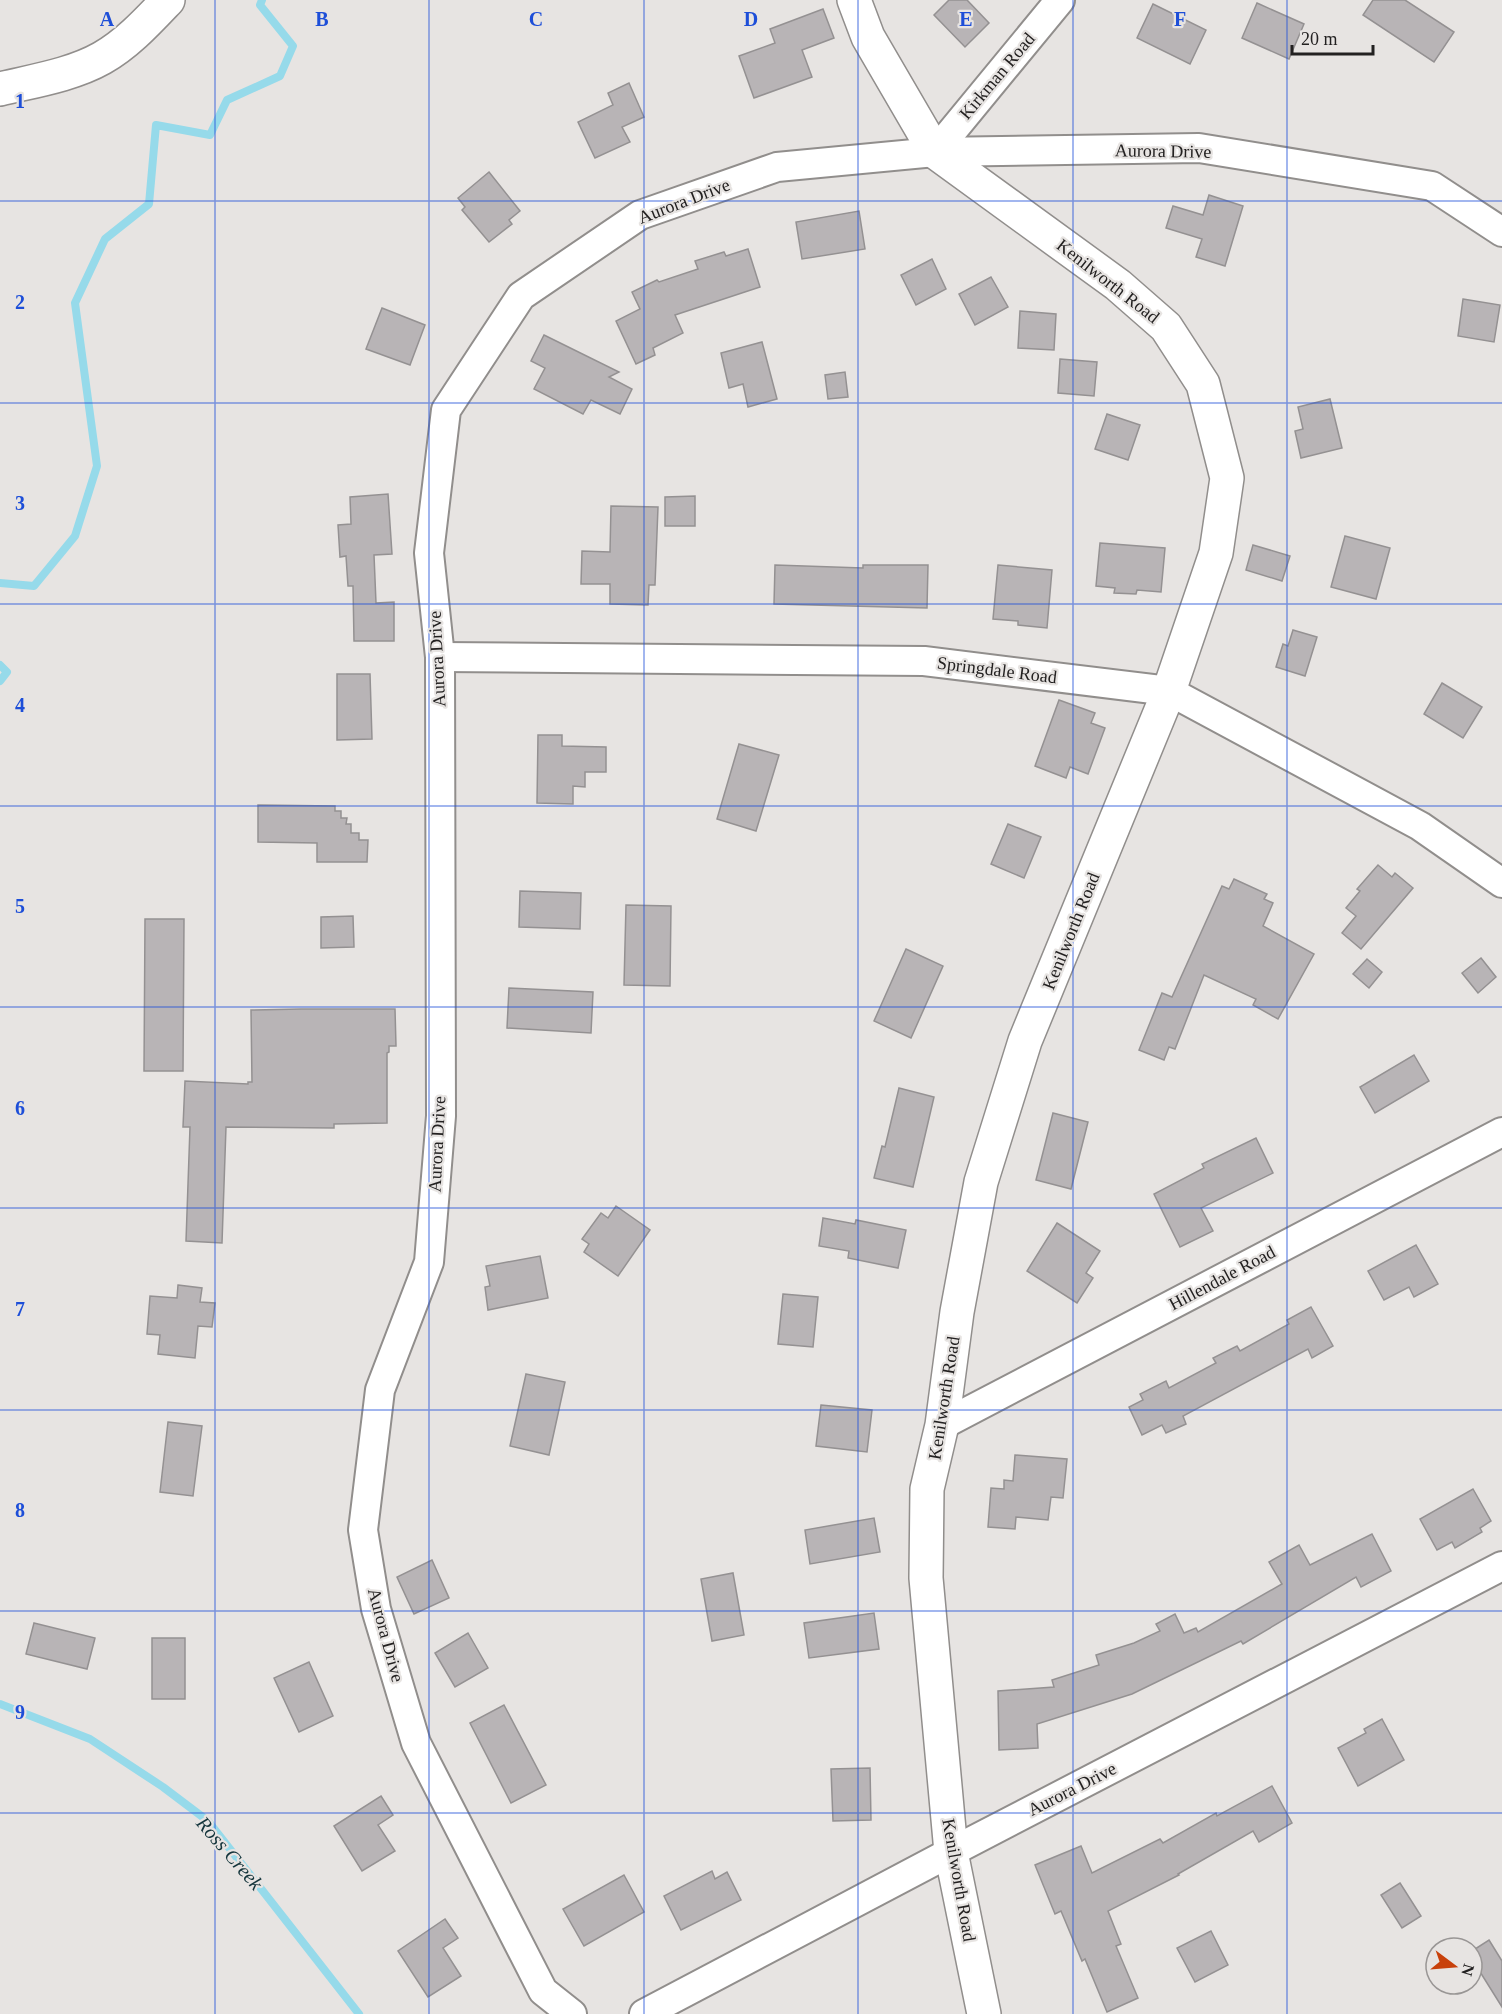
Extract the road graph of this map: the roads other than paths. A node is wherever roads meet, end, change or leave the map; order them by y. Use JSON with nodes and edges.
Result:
{"nodes":[{"id":1,"x":168,"y":0,"type":"edge"},
{"id":2,"x":855,"y":0,"type":"edge"},
{"id":3,"x":1060,"y":0,"type":"edge"},
{"id":4,"x":0,"y":89,"type":"edge"},
{"id":5,"x":935,"y":152,"type":"junction"},
{"id":6,"x":1502,"y":232,"type":"edge"},
{"id":7,"x":440,"y":657,"type":"junction"},
{"id":8,"x":1169,"y":691,"type":"junction"},
{"id":9,"x":1502,"y":883,"type":"edge"},
{"id":10,"x":1502,"y":1132,"type":"edge"},
{"id":11,"x":942,"y":1425,"type":"junction"},
{"id":12,"x":1502,"y":1566,"type":"edge"},
{"id":13,"x":951,"y":1852,"type":"junction"},
{"id":14,"x":572,"y":2014,"type":"edge"},
{"id":15,"x":644,"y":2014,"type":"edge"},
{"id":16,"x":984,"y":2014,"type":"edge"}],
"edges":[{"from":1,"to":4,"type":"street"},
{"from":2,"to":5,"type":"street","name":"Kenilworth Road"},
{"from":3,"to":5,"type":"street","name":"Kirkman Road"},
{"from":5,"to":6,"type":"street","name":"Aurora Drive"},
{"from":5,"to":7,"type":"street","name":"Aurora Drive"},
{"from":5,"to":8,"type":"street","name":"Kenilworth Road"},
{"from":7,"to":8,"type":"street","name":"Springdale Road"},
{"from":7,"to":14,"type":"street","name":"Aurora Drive"},
{"from":8,"to":9,"type":"street","name":"Springdale Road"},
{"from":8,"to":11,"type":"street","name":"Kenilworth Road"},
{"from":10,"to":11,"type":"street","name":"Hillendale Road"},
{"from":11,"to":13,"type":"street","name":"Kenilworth Road"},
{"from":12,"to":13,"type":"street","name":"Aurora Drive"},
{"from":13,"to":15,"type":"street","name":"Aurora Drive"},
{"from":13,"to":16,"type":"street","name":"Kenilworth Road"}]}
